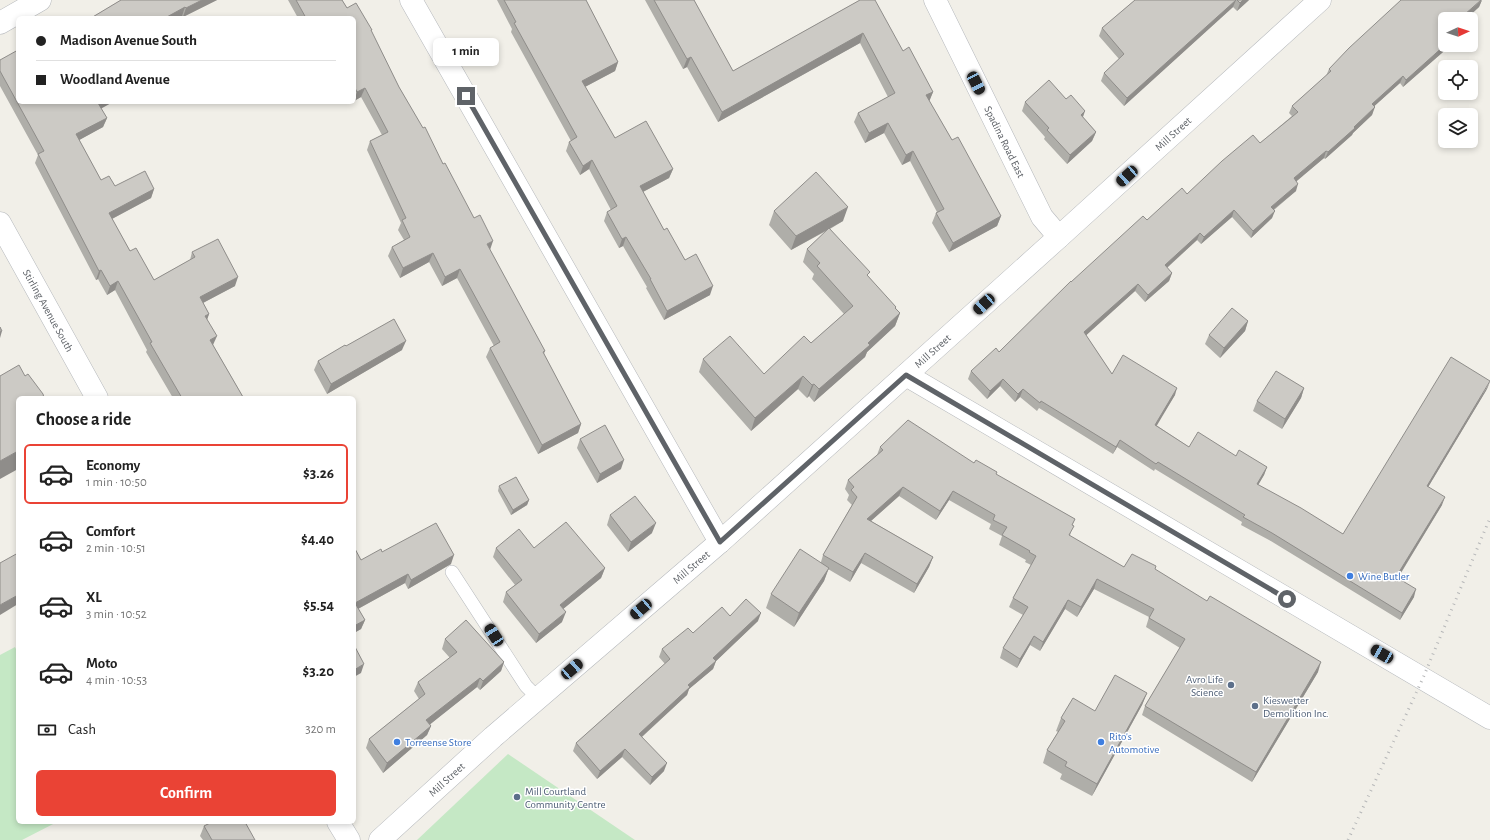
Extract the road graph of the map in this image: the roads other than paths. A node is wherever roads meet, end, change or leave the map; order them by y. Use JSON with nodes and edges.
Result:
{"nodes":[{"id":1,"x":40,"y":0,"type":"edge"},
{"id":2,"x":411,"y":0,"type":"edge"},
{"id":3,"x":935,"y":0,"type":"edge"},
{"id":4,"x":1320,"y":0,"type":"edge"},
{"id":5,"x":0,"y":23,"type":"edge"},
{"id":6,"x":0,"y":223,"type":"edge"},
{"id":7,"x":1059,"y":238,"type":"junction"},
{"id":8,"x":906,"y":375,"type":"junction"},
{"id":9,"x":96,"y":396,"type":"edge"},
{"id":10,"x":720,"y":542,"type":"junction"},
{"id":11,"x":452,"y":572,"type":"dead end"},
{"id":12,"x":538,"y":698,"type":"junction"},
{"id":13,"x":1490,"y":718,"type":"edge"},
{"id":14,"x":339,"y":824,"type":"edge"},
{"id":15,"x":349,"y":840,"type":"edge"},
{"id":16,"x":380,"y":840,"type":"edge"}],
"edges":[{"from":1,"to":5,"type":"street"},
{"from":2,"to":10,"type":"street"},
{"from":3,"to":7,"type":"street","name":"Spadina Road East"},
{"from":4,"to":7,"type":"street","name":"Mill Street"},
{"from":6,"to":9,"type":"street","name":"Stirling Avenue South"},
{"from":7,"to":8,"type":"street","name":"Mill Street"},
{"from":8,"to":10,"type":"street","name":"Mill Street"},
{"from":8,"to":13,"type":"street"},
{"from":10,"to":12,"type":"street","name":"Mill Street"},
{"from":11,"to":12,"type":"lane"},
{"from":12,"to":16,"type":"street","name":"Mill Street"},
{"from":14,"to":15,"type":"street"}]}
